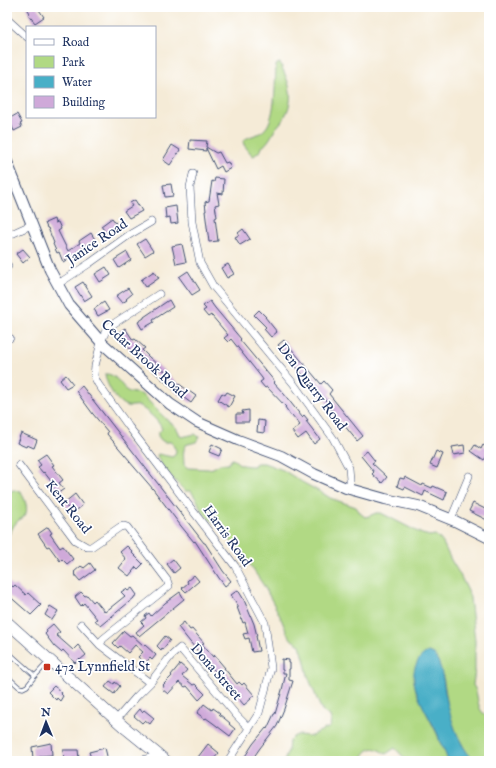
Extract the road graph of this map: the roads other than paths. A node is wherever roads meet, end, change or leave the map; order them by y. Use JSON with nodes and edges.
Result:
{"nodes":[{"id":1,"x":7,"y":19,"type":"edge"},
{"id":2,"x":26,"y":36,"type":"edge"},
{"id":3,"x":7,"y":162,"type":"edge"},
{"id":4,"x":193,"y":174,"type":"dead end"},
{"id":5,"x":151,"y":222,"type":"dead end"},
{"id":6,"x":32,"y":225,"type":"junction"},
{"id":7,"x":7,"y":236,"type":"edge"},
{"id":8,"x":58,"y":284,"type":"junction"},
{"id":9,"x":159,"y":294,"type":"dead end"},
{"id":10,"x":101,"y":342,"type":"junction"},
{"id":11,"x":19,"y":465,"type":"dead end"},
{"id":12,"x":469,"y":476,"type":"dead end"},
{"id":13,"x":350,"y":489,"type":"junction"},
{"id":14,"x":450,"y":519,"type":"junction"},
{"id":15,"x":489,"y":538,"type":"edge"},
{"id":16,"x":7,"y":622,"type":"edge"},
{"id":17,"x":81,"y":624,"type":"dead end"},
{"id":18,"x":100,"y":645,"type":"junction"},
{"id":19,"x":7,"y":651,"type":"edge"},
{"id":20,"x":49,"y":660,"type":"junction"},
{"id":21,"x":36,"y":676,"type":"junction"},
{"id":22,"x":8,"y":678,"type":"edge"},
{"id":23,"x":150,"y":683,"type":"junction"},
{"id":24,"x":116,"y":720,"type":"junction"},
{"id":25,"x":249,"y":728,"type":"junction"},
{"id":26,"x":162,"y":758,"type":"edge"},
{"id":27,"x":139,"y":761,"type":"edge"},
{"id":28,"x":228,"y":761,"type":"edge"}],
"edges":[{"from":1,"to":2,"type":"street"},
{"from":3,"to":6,"type":"street","name":"Cedar Brook Road"},
{"from":4,"to":13,"type":"street","name":"Den Quarry Road"},
{"from":5,"to":8,"type":"street","name":"Janice Road"},
{"from":6,"to":7,"type":"street"},
{"from":6,"to":8,"type":"street","name":"Cedar Brook Road"},
{"from":8,"to":10,"type":"street","name":"Cedar Brook Road"},
{"from":9,"to":10,"type":"street","name":"Harris Road"},
{"from":10,"to":13,"type":"street","name":"Cedar Brook Road"},
{"from":10,"to":25,"type":"street","name":"Harris Road"},
{"from":11,"to":18,"type":"street","name":"Kent Road"},
{"from":12,"to":14,"type":"street"},
{"from":13,"to":14,"type":"street"},
{"from":14,"to":15,"type":"street"},
{"from":16,"to":20,"type":"main road"},
{"from":17,"to":18,"type":"street"},
{"from":18,"to":23,"type":"street"},
{"from":19,"to":21,"type":"lane"},
{"from":20,"to":21,"type":"lane"},
{"from":20,"to":24,"type":"main road"},
{"from":21,"to":22,"type":"lane"},
{"from":23,"to":24,"type":"street","name":"Dona Street"},
{"from":23,"to":25,"type":"street","name":"Dona Street"},
{"from":24,"to":26,"type":"main road"},
{"from":25,"to":28,"type":"street","name":"Harris Road"},
{"from":26,"to":27,"type":"street"}]}
